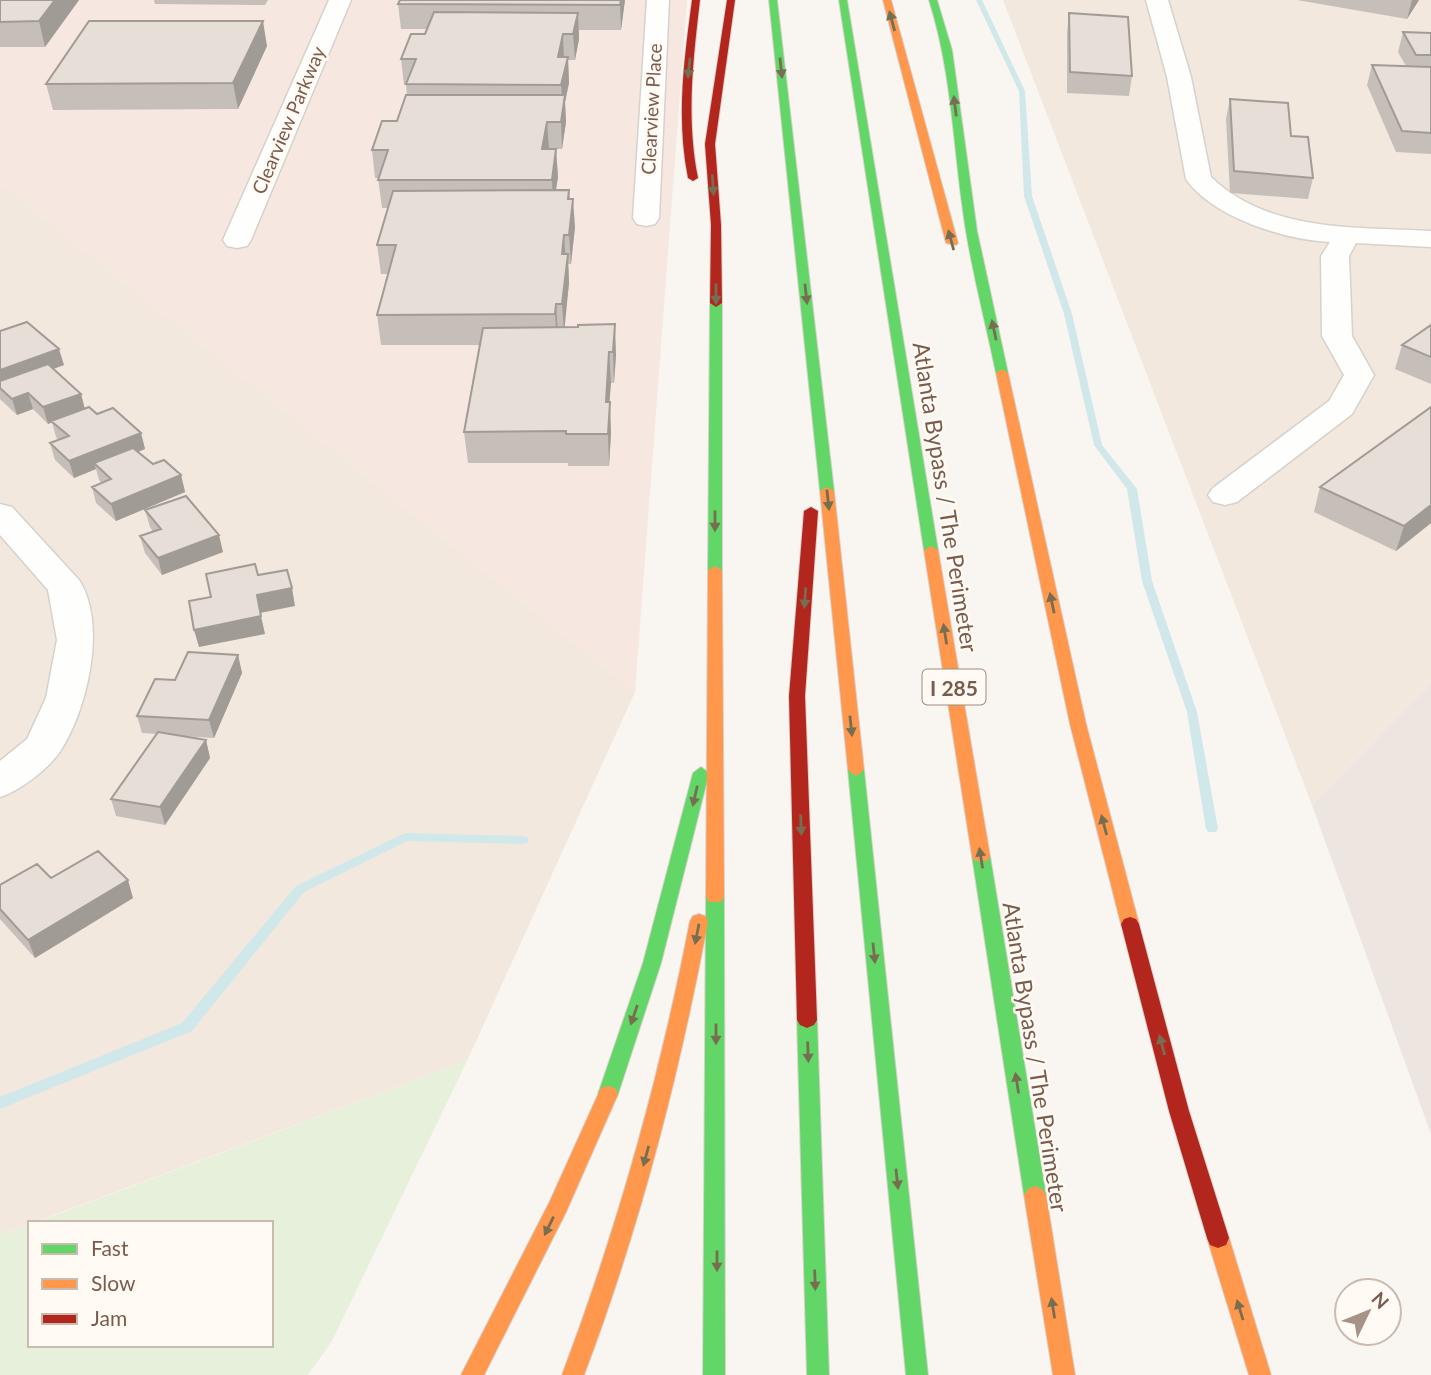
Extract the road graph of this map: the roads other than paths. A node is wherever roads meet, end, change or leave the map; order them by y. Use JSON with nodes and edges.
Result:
{"nodes":[{"id":1,"x":340,"y":0,"type":"edge"},
{"id":2,"x":657,"y":0,"type":"edge"},
{"id":3,"x":696,"y":0,"type":"edge"},
{"id":4,"x":730,"y":0,"type":"edge"},
{"id":5,"x":773,"y":0,"type":"edge"},
{"id":6,"x":843,"y":0,"type":"edge"},
{"id":7,"x":887,"y":0,"type":"edge"},
{"id":8,"x":933,"y":0,"type":"edge"},
{"id":9,"x":1157,"y":0,"type":"edge"},
{"id":10,"x":646,"y":218,"type":"dead end"},
{"id":11,"x":716,"y":225,"type":"junction"},
{"id":12,"x":1347,"y":236,"type":"junction"},
{"id":13,"x":1431,"y":239,"type":"edge"},
{"id":14,"x":237,"y":240,"type":"dead end"},
{"id":15,"x":955,"y":253,"type":"dead end"},
{"id":16,"x":973,"y":319,"type":"dead end"},
{"id":17,"x":819,"y":408,"type":"junction"},
{"id":18,"x":1024,"y":468,"type":"junction"},
{"id":19,"x":1225,"y":495,"type":"dead end"},
{"id":20,"x":0,"y":514,"type":"edge"},
{"id":21,"x":715,"y":681,"type":"junction"},
{"id":22,"x":0,"y":783,"type":"edge"},
{"id":23,"x":716,"y":818,"type":"junction"},
{"id":24,"x":1179,"y":1111,"type":"junction"},
{"id":25,"x":1218,"y":1296,"type":"dead end"},
{"id":26,"x":472,"y":1375,"type":"edge"},
{"id":27,"x":573,"y":1375,"type":"edge"},
{"id":28,"x":714,"y":1375,"type":"edge"},
{"id":29,"x":818,"y":1375,"type":"edge"},
{"id":30,"x":917,"y":1375,"type":"edge"},
{"id":31,"x":1064,"y":1375,"type":"edge"},
{"id":32,"x":1260,"y":1375,"type":"edge"}],
"edges":[{"from":1,"to":14,"type":"street","name":"Clearview Parkway"},
{"from":2,"to":10,"type":"street","name":"Clearview Place"},
{"from":3,"to":11,"type":"highway","one_way":true},
{"from":4,"to":11,"type":"highway","one_way":true},
{"from":5,"to":17,"type":"highway","one_way":true},
{"from":31,"to":6,"type":"highway","name":"Atlanta Bypass / The Perimeter","number":"I 285","one_way":true},
{"from":15,"to":7,"type":"highway","one_way":true},
{"from":18,"to":8,"type":"highway","one_way":true},
{"from":9,"to":12,"type":"street"},
{"from":11,"to":21,"type":"highway","one_way":true},
{"from":12,"to":13,"type":"street"},
{"from":12,"to":19,"type":"street"},
{"from":16,"to":18,"type":"highway"},
{"from":17,"to":29,"type":"highway","one_way":true},
{"from":17,"to":30,"type":"highway","one_way":true},
{"from":24,"to":18,"type":"highway","one_way":true},
{"from":20,"to":22,"type":"street"},
{"from":21,"to":23,"type":"highway"},
{"from":21,"to":26,"type":"highway","one_way":true},
{"from":23,"to":27,"type":"highway","one_way":true},
{"from":23,"to":28,"type":"highway","one_way":true},
{"from":24,"to":25,"type":"highway"},
{"from":32,"to":24,"type":"highway","one_way":true}]}
